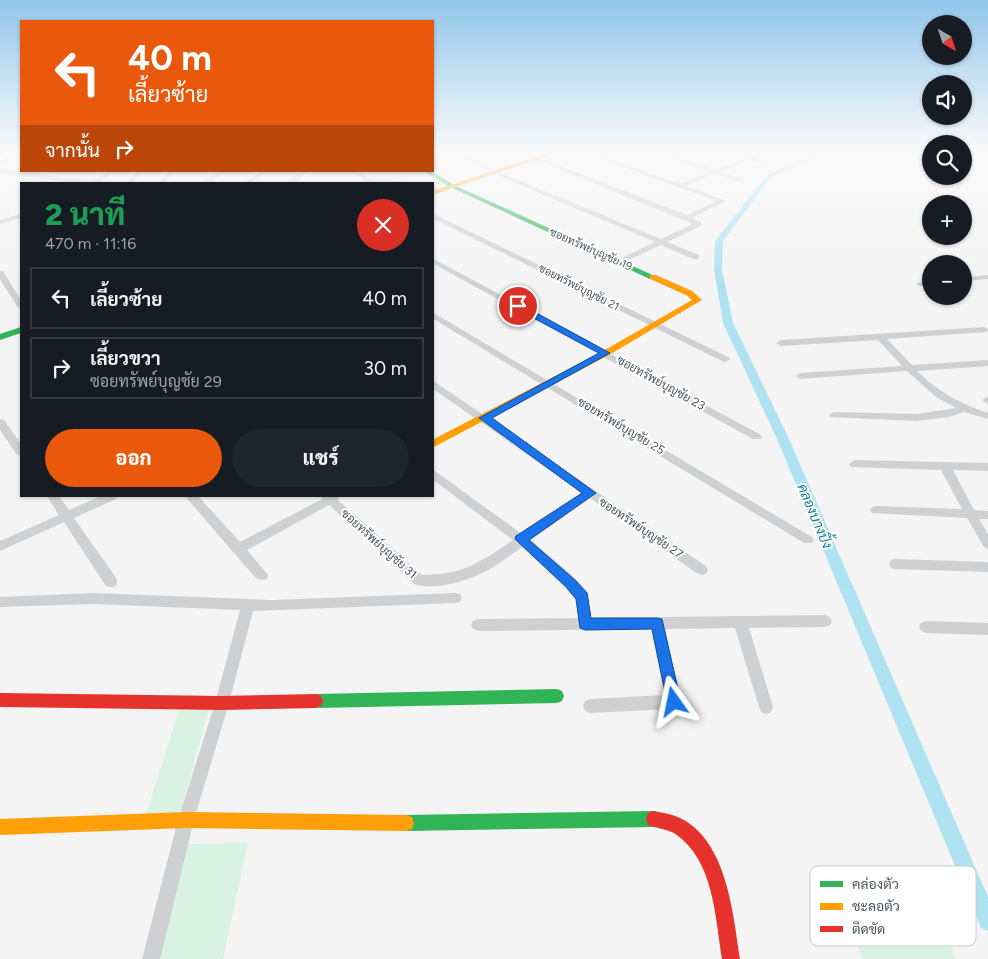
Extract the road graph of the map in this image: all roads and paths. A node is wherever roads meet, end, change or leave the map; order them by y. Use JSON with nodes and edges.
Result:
{"nodes":[{"id":1,"x":474,"y":196,"type":"edge"},
{"id":2,"x":551,"y":196,"type":"edge"},
{"id":3,"x":630,"y":196,"type":"edge"},
{"id":4,"x":710,"y":196,"type":"edge"},
{"id":5,"x":20,"y":216,"type":"edge"},
{"id":6,"x":434,"y":216,"type":"edge"},
{"id":7,"x":687,"y":218,"type":"junction"},
{"id":8,"x":0,"y":222,"type":"edge"},
{"id":9,"x":661,"y":242,"type":"junction"},
{"id":10,"x":696,"y":257,"type":"dead end"},
{"id":11,"x":434,"y":261,"type":"edge"},
{"id":12,"x":620,"y":262,"type":"junction"},
{"id":13,"x":0,"y":272,"type":"edge"},
{"id":14,"x":988,"y":277,"type":"edge"},
{"id":15,"x":972,"y":278,"type":"edge"},
{"id":16,"x":20,"y":304,"type":"edge"},
{"id":17,"x":434,"y":315,"type":"edge"},
{"id":18,"x":654,"y":325,"type":"junction"},
{"id":19,"x":20,"y":330,"type":"edge"},
{"id":20,"x":984,"y":330,"type":"dead end"},
{"id":21,"x":0,"y":337,"type":"edge"},
{"id":22,"x":881,"y":338,"type":"junction"},
{"id":23,"x":781,"y":343,"type":"dead end"},
{"id":24,"x":606,"y":353,"type":"junction"},
{"id":25,"x":725,"y":359,"type":"dead end"},
{"id":26,"x":988,"y":363,"type":"edge"},
{"id":27,"x":909,"y":369,"type":"junction"},
{"id":28,"x":800,"y":376,"type":"dead end"},
{"id":29,"x":549,"y":383,"type":"junction"},
{"id":30,"x":434,"y":385,"type":"edge"},
{"id":31,"x":962,"y":409,"type":"junction"},
{"id":32,"x":834,"y":416,"type":"dead end"},
{"id":33,"x":988,"y":416,"type":"edge"},
{"id":34,"x":484,"y":418,"type":"junction"},
{"id":35,"x":0,"y":422,"type":"edge"},
{"id":36,"x":757,"y":437,"type":"dead end"},
{"id":37,"x":434,"y":444,"type":"edge"},
{"id":38,"x":20,"y":451,"type":"edge"},
{"id":39,"x":855,"y":464,"type":"dead end"},
{"id":40,"x":945,"y":466,"type":"junction"},
{"id":41,"x":988,"y":467,"type":"edge"},
{"id":42,"x":434,"y":474,"type":"edge"},
{"id":43,"x":590,"y":493,"type":"junction"},
{"id":44,"x":54,"y":497,"type":"edge"},
{"id":45,"x":110,"y":497,"type":"edge"},
{"id":46,"x":192,"y":497,"type":"edge"},
{"id":47,"x":331,"y":497,"type":"edge"},
{"id":48,"x":876,"y":510,"type":"dead end"},
{"id":49,"x":970,"y":514,"type":"junction"},
{"id":50,"x":988,"y":515,"type":"edge"},
{"id":51,"x":67,"y":516,"type":"junction"},
{"id":52,"x":521,"y":539,"type":"junction"},
{"id":53,"x":808,"y":540,"type":"dead end"},
{"id":54,"x":988,"y":544,"type":"edge"},
{"id":55,"x":0,"y":546,"type":"edge"},
{"id":56,"x":237,"y":549,"type":"junction"},
{"id":57,"x":895,"y":564,"type":"dead end"},
{"id":58,"x":988,"y":567,"type":"edge"},
{"id":59,"x":702,"y":570,"type":"dead end"},
{"id":60,"x":262,"y":575,"type":"dead end"},
{"id":61,"x":111,"y":582,"type":"dead end"},
{"id":62,"x":455,"y":598,"type":"dead end"},
{"id":63,"x":0,"y":602,"type":"edge"},
{"id":64,"x":248,"y":605,"type":"junction"},
{"id":65,"x":826,"y":621,"type":"dead end"},
{"id":66,"x":740,"y":622,"type":"junction"},
{"id":67,"x":585,"y":624,"type":"junction"},
{"id":68,"x":657,"y":624,"type":"junction"},
{"id":69,"x":478,"y":625,"type":"dead end"},
{"id":70,"x":926,"y":627,"type":"dead end"},
{"id":71,"x":988,"y":629,"type":"edge"},
{"id":72,"x":556,"y":696,"type":"dead end"},
{"id":73,"x":0,"y":700,"type":"edge"},
{"id":74,"x":222,"y":703,"type":"junction"},
{"id":75,"x":590,"y":706,"type":"dead end"},
{"id":76,"x":766,"y":707,"type":"dead end"},
{"id":77,"x":186,"y":820,"type":"junction"},
{"id":78,"x":0,"y":827,"type":"edge"},
{"id":79,"x":151,"y":959,"type":"edge"},
{"id":80,"x":731,"y":959,"type":"edge"}],
"edges":[{"from":1,"to":12,"type":"street","name":"ซอยทรัพย์บุญชัย 19"},
{"from":2,"to":9,"type":"street"},
{"from":3,"to":7,"type":"street"},
{"from":4,"to":7,"type":"street"},
{"from":5,"to":8,"type":"street"},
{"from":6,"to":18,"type":"street","name":"ซอยทรัพย์บุญชัย 21"},
{"from":7,"to":9,"type":"street"},
{"from":9,"to":10,"type":"street"},
{"from":9,"to":12,"type":"street"},
{"from":11,"to":24,"type":"street","name":"ซอยทรัพย์บุญชัย 23"},
{"from":12,"to":18,"type":"street","name":"ซอยทรัพย์บุญชัย 19"},
{"from":13,"to":16,"type":"street"},
{"from":14,"to":15,"type":"street"},
{"from":17,"to":29,"type":"street","name":"ซอยทรัพย์บุญชัย 25"},
{"from":18,"to":24,"type":"street"},
{"from":18,"to":25,"type":"street","name":"ซอยทรัพย์บุญชัย 21"},
{"from":19,"to":21,"type":"street"},
{"from":20,"to":22,"type":"street"},
{"from":22,"to":23,"type":"street"},
{"from":22,"to":27,"type":"street"},
{"from":24,"to":29,"type":"street"},
{"from":24,"to":36,"type":"street","name":"ซอยทรัพย์บุญชัย 23"},
{"from":26,"to":27,"type":"street"},
{"from":27,"to":28,"type":"street"},
{"from":27,"to":31,"type":"street"},
{"from":29,"to":34,"type":"street"},
{"from":29,"to":53,"type":"street","name":"ซอยทรัพย์บุญชัย 25"},
{"from":30,"to":34,"type":"street","name":"ซอยทรัพย์บุญชัย 27"},
{"from":31,"to":32,"type":"street"},
{"from":31,"to":33,"type":"street"},
{"from":34,"to":37,"type":"street"},
{"from":34,"to":43,"type":"street","name":"ซอยทรัพย์บุญชัย 27"},
{"from":35,"to":38,"type":"street"},
{"from":39,"to":40,"type":"street"},
{"from":40,"to":41,"type":"street"},
{"from":40,"to":49,"type":"street"},
{"from":42,"to":52,"type":"street"},
{"from":43,"to":52,"type":"street","name":"ซอยทรัพย์บุญชัย 31"},
{"from":43,"to":59,"type":"street","name":"ซอยทรัพย์บุญชัย 27"},
{"from":44,"to":51,"type":"street"},
{"from":45,"to":51,"type":"street"},
{"from":46,"to":56,"type":"street"},
{"from":47,"to":52,"type":"street","name":"ซอยทรัพย์บุญชัย 31"},
{"from":47,"to":56,"type":"street"},
{"from":48,"to":49,"type":"street"},
{"from":49,"to":50,"type":"street"},
{"from":49,"to":54,"type":"street"},
{"from":51,"to":55,"type":"street"},
{"from":51,"to":61,"type":"street"},
{"from":52,"to":67,"type":"street"},
{"from":56,"to":60,"type":"street"},
{"from":57,"to":58,"type":"street"},
{"from":62,"to":64,"type":"street"},
{"from":63,"to":64,"type":"street"},
{"from":64,"to":74,"type":"street"},
{"from":65,"to":66,"type":"street"},
{"from":66,"to":68,"type":"street"},
{"from":66,"to":76,"type":"street"},
{"from":67,"to":68,"type":"street"},
{"from":67,"to":69,"type":"street"},
{"from":68,"to":75,"type":"street"},
{"from":70,"to":71,"type":"street"},
{"from":72,"to":74,"type":"street"},
{"from":73,"to":74,"type":"street"},
{"from":74,"to":77,"type":"street"},
{"from":77,"to":78,"type":"street"},
{"from":77,"to":79,"type":"street"},
{"from":77,"to":80,"type":"street"}]}
